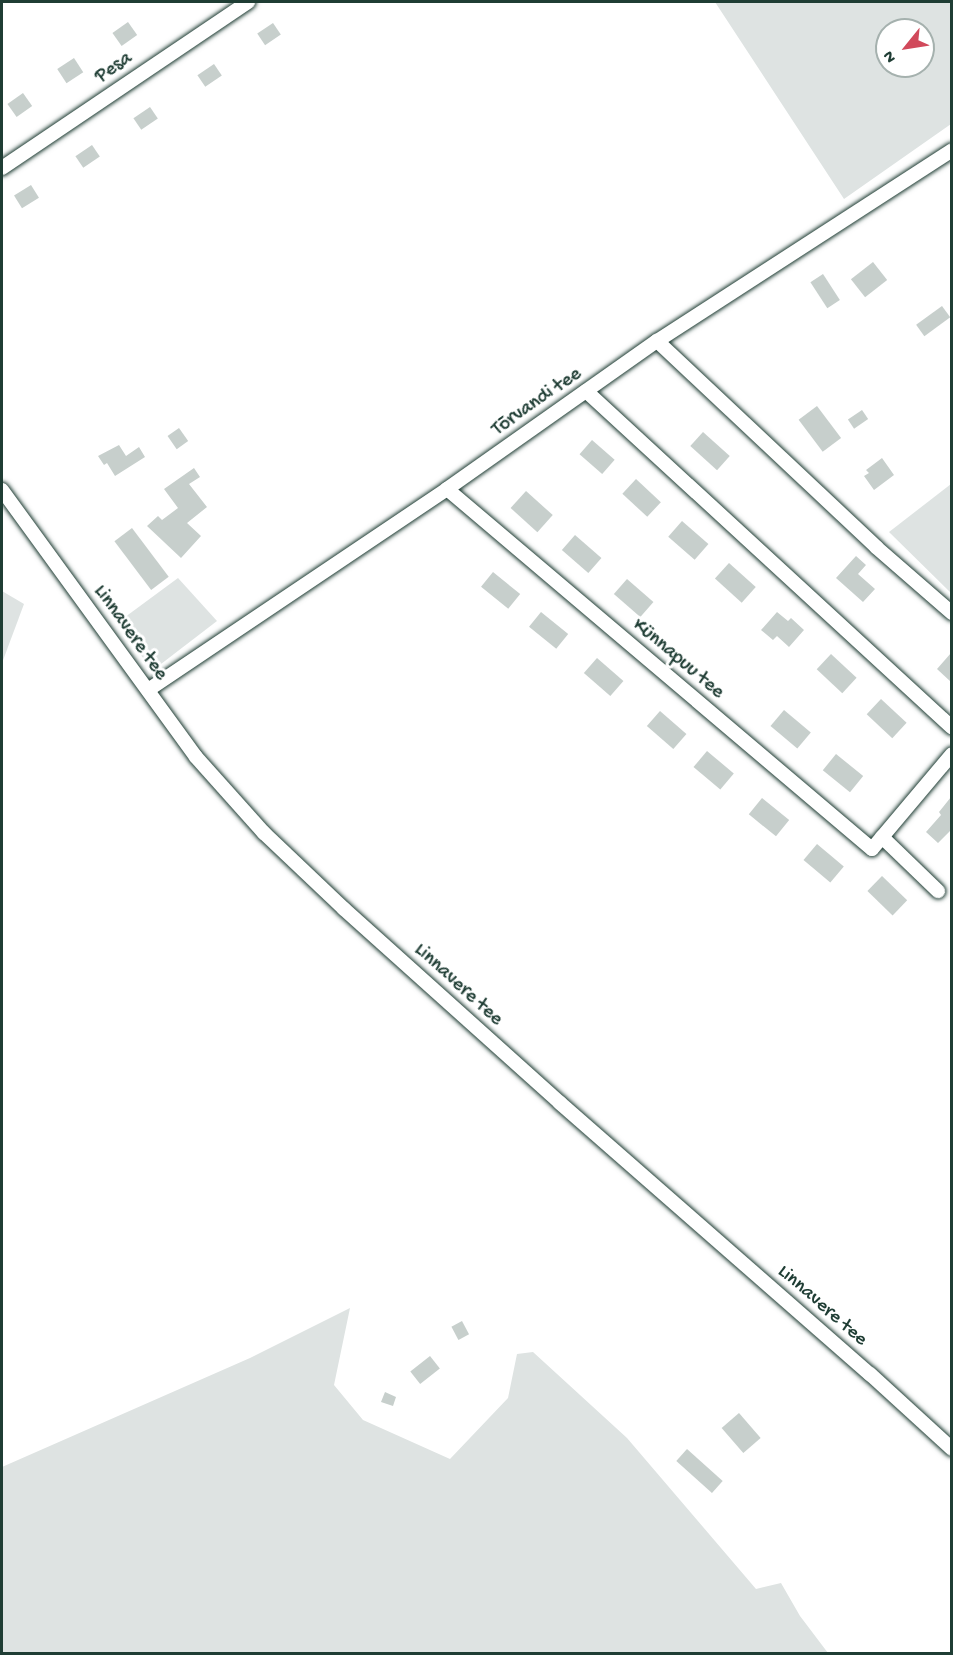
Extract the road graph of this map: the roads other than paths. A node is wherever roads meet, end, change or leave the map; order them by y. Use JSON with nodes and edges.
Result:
{"nodes":[{"id":1,"x":248,"y":2,"type":"edge"},
{"id":2,"x":951,"y":150,"type":"edge"},
{"id":3,"x":2,"y":168,"type":"edge"},
{"id":4,"x":657,"y":341,"type":"junction"},
{"id":5,"x":586,"y":391,"type":"junction"},
{"id":6,"x":447,"y":489,"type":"junction"},
{"id":7,"x":2,"y":490,"type":"edge"},
{"id":8,"x":951,"y":614,"type":"edge"},
{"id":9,"x":148,"y":690,"type":"junction"},
{"id":10,"x":951,"y":727,"type":"edge"},
{"id":11,"x":951,"y":754,"type":"edge"},
{"id":12,"x":882,"y":837,"type":"junction"},
{"id":13,"x":938,"y":891,"type":"dead end"},
{"id":14,"x":951,"y":1449,"type":"edge"}],
"edges":[{"from":1,"to":3,"type":"street","name":"Pesa"},
{"from":2,"to":4,"type":"street","name":"Tõrvandi tee"},
{"from":4,"to":5,"type":"street","name":"Tõrvandi tee"},
{"from":4,"to":8,"type":"street"},
{"from":5,"to":6,"type":"street","name":"Tõrvandi tee"},
{"from":5,"to":10,"type":"street"},
{"from":6,"to":9,"type":"street","name":"Tõrvandi tee"},
{"from":6,"to":12,"type":"street","name":"Künnapuu tee"},
{"from":7,"to":9,"type":"street","name":"Linnavere tee"},
{"from":9,"to":14,"type":"street","name":"Linnavere tee"},
{"from":11,"to":12,"type":"street"},
{"from":12,"to":13,"type":"street"}]}
